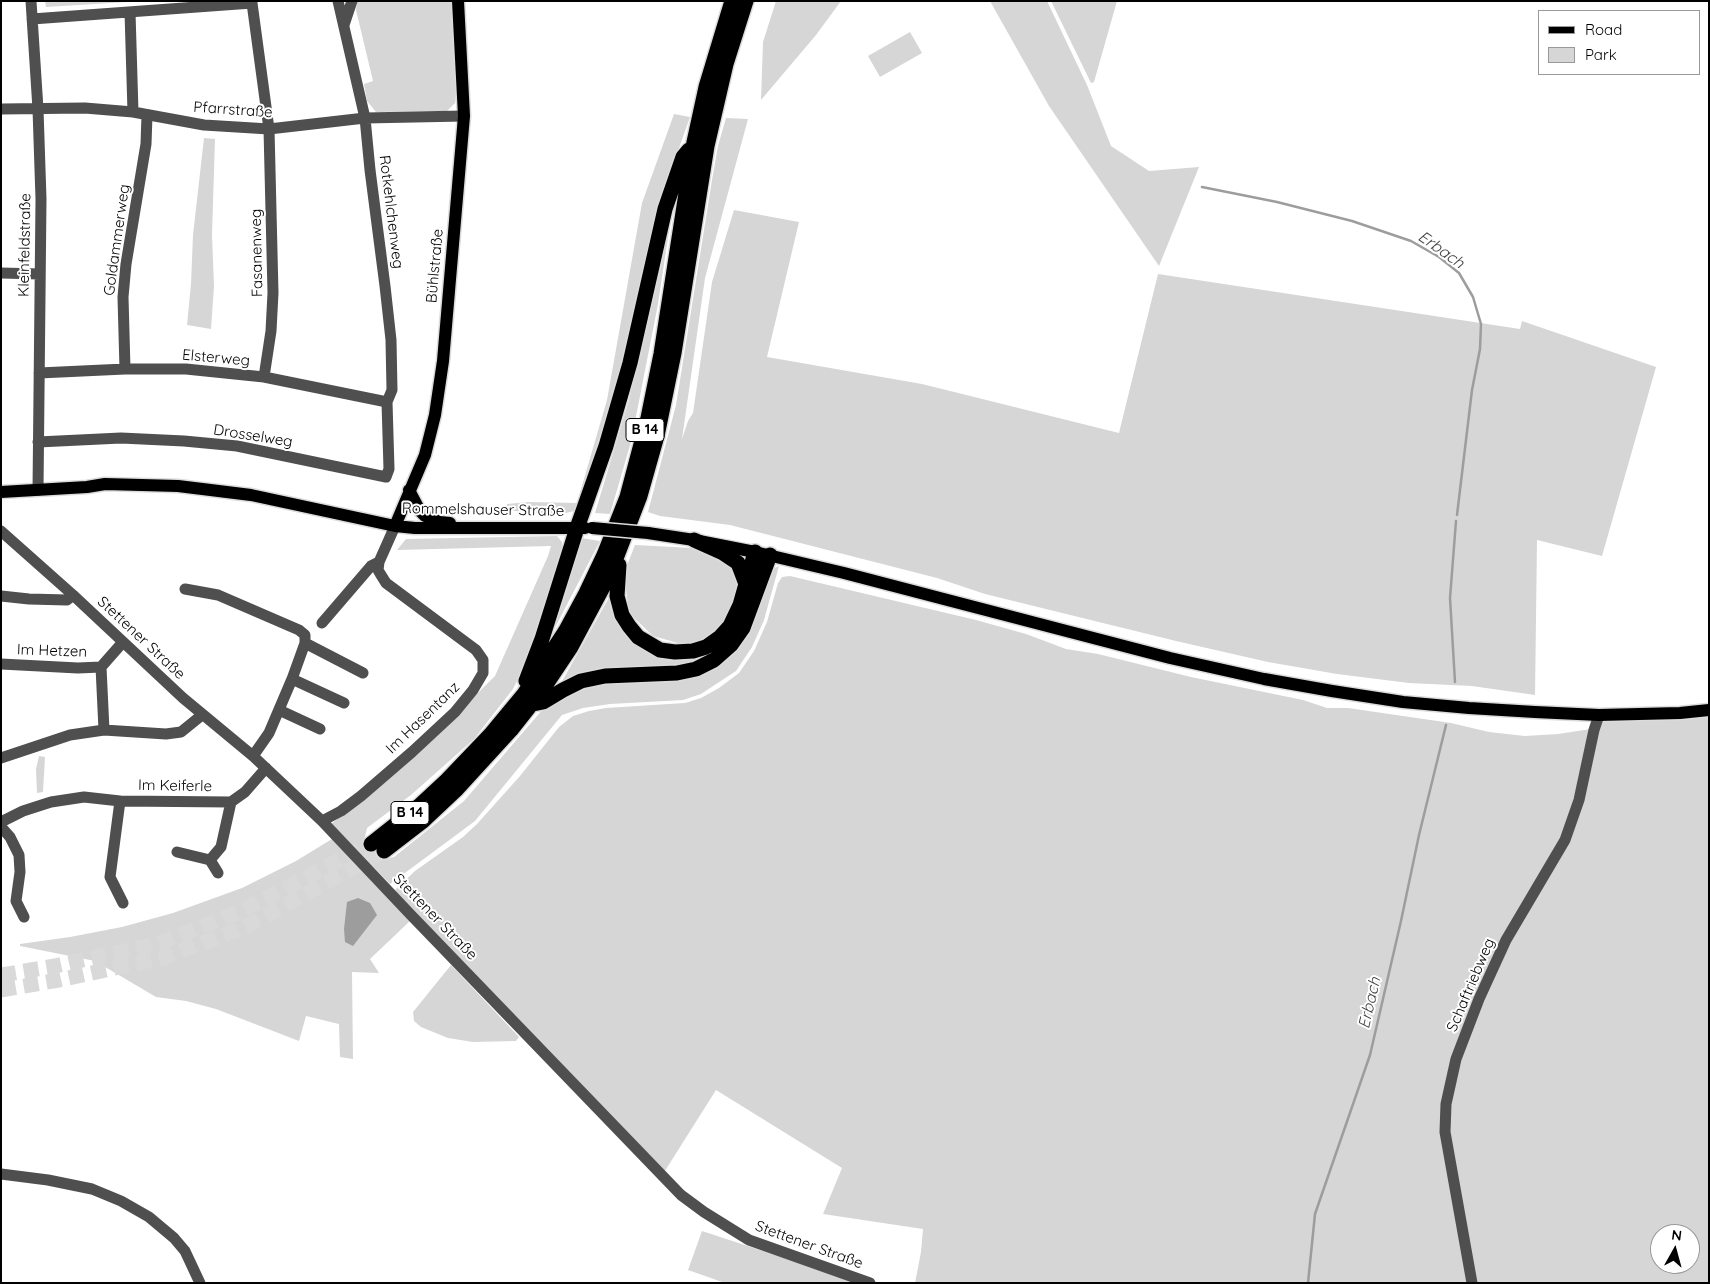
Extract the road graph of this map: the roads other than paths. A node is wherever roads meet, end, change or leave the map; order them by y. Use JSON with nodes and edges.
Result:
{"nodes":[{"id":1,"x":31,"y":1,"type":"edge"},
{"id":2,"x":338,"y":1,"type":"edge"},
{"id":3,"x":352,"y":1,"type":"edge"},
{"id":4,"x":458,"y":1,"type":"edge"},
{"id":5,"x":732,"y":1,"type":"edge"},
{"id":6,"x":746,"y":1,"type":"edge"},
{"id":7,"x":130,"y":12,"type":"junction"},
{"id":8,"x":32,"y":19,"type":"junction"},
{"id":9,"x":344,"y":27,"type":"junction"},
{"id":10,"x":1,"y":109,"type":"edge"},
{"id":11,"x":38,"y":109,"type":"junction"},
{"id":12,"x":133,"y":112,"type":"junction"},
{"id":13,"x":147,"y":114,"type":"junction"},
{"id":14,"x":464,"y":116,"type":"junction"},
{"id":15,"x":365,"y":118,"type":"junction"},
{"id":16,"x":270,"y":129,"type":"junction"},
{"id":17,"x":694,"y":142,"type":"junction"},
{"id":18,"x":1,"y":273,"type":"edge"},
{"id":19,"x":40,"y":274,"type":"junction"},
{"id":20,"x":125,"y":369,"type":"junction"},
{"id":21,"x":39,"y":373,"type":"junction"},
{"id":22,"x":264,"y":377,"type":"junction"},
{"id":23,"x":387,"y":402,"type":"junction"},
{"id":24,"x":38,"y":442,"type":"junction"},
{"id":25,"x":38,"y":490,"type":"junction"},
{"id":26,"x":409,"y":490,"type":"junction"},
{"id":27,"x":1,"y":492,"type":"edge"},
{"id":28,"x":394,"y":526,"type":"junction"},
{"id":29,"x":498,"y":527,"type":"junction"},
{"id":30,"x":585,"y":528,"type":"junction"},
{"id":31,"x":2,"y":533,"type":"edge"},
{"id":32,"x":694,"y":540,"type":"junction"},
{"id":33,"x":619,"y":552,"type":"junction"},
{"id":34,"x":762,"y":554,"type":"junction"},
{"id":35,"x":379,"y":562,"type":"junction"},
{"id":36,"x":746,"y":584,"type":"junction"},
{"id":37,"x":185,"y":589,"type":"dead end"},
{"id":38,"x":73,"y":595,"type":"junction"},
{"id":39,"x":1,"y":596,"type":"edge"},
{"id":40,"x":322,"y":623,"type":"dead end"},
{"id":41,"x":123,"y":642,"type":"junction"},
{"id":42,"x":305,"y":643,"type":"junction"},
{"id":43,"x":1,"y":664,"type":"edge"},
{"id":44,"x":101,"y":667,"type":"junction"},
{"id":45,"x":363,"y":672,"type":"dead end"},
{"id":46,"x":292,"y":679,"type":"junction"},
{"id":47,"x":528,"y":699,"type":"junction"},
{"id":48,"x":344,"y":703,"type":"dead end"},
{"id":49,"x":279,"y":710,"type":"junction"},
{"id":50,"x":1709,"y":710,"type":"edge"},
{"id":51,"x":1599,"y":714,"type":"junction"},
{"id":52,"x":202,"y":715,"type":"junction"},
{"id":53,"x":320,"y":729,"type":"dead end"},
{"id":54,"x":104,"y":730,"type":"junction"},
{"id":55,"x":253,"y":756,"type":"junction"},
{"id":56,"x":1,"y":758,"type":"edge"},
{"id":57,"x":266,"y":768,"type":"junction"},
{"id":58,"x":120,"y":800,"type":"junction"},
{"id":59,"x":231,"y":802,"type":"junction"},
{"id":60,"x":322,"y":821,"type":"junction"},
{"id":61,"x":1,"y":822,"type":"edge"},
{"id":62,"x":1,"y":827,"type":"edge"},
{"id":63,"x":371,"y":844,"type":"tunnel mouth"},
{"id":64,"x":177,"y":852,"type":"dead end"},
{"id":65,"x":384,"y":852,"type":"tunnel mouth"},
{"id":66,"x":210,"y":860,"type":"junction"},
{"id":67,"x":218,"y":873,"type":"dead end"},
{"id":68,"x":123,"y":903,"type":"dead end"},
{"id":69,"x":24,"y":917,"type":"dead end"},
{"id":70,"x":1,"y":1174,"type":"edge"},
{"id":71,"x":200,"y":1283,"type":"edge"},
{"id":72,"x":870,"y":1283,"type":"edge"},
{"id":73,"x":1472,"y":1283,"type":"edge"}],
"edges":[{"from":1,"to":8,"type":"street","name":"Kleinfeldstraße"},
{"from":2,"to":9,"type":"street","name":"Rotkehlchenweg"},
{"from":3,"to":9,"type":"street"},
{"from":4,"to":14,"type":"main road","name":"Bühlstraße"},
{"from":5,"to":17,"type":"highway","number":"B 14"},
{"from":6,"to":33,"type":"highway","number":"B 14"},
{"from":7,"to":8,"type":"street"},
{"from":7,"to":12,"type":"street"},
{"from":7,"to":16,"type":"street","name":"Fasanenweg"},
{"from":8,"to":11,"type":"street","name":"Kleinfeldstraße"},
{"from":9,"to":15,"type":"street","name":"Rotkehlchenweg"},
{"from":10,"to":11,"type":"street","name":"Pfarrstraße"},
{"from":11,"to":12,"type":"street","name":"Pfarrstraße"},
{"from":11,"to":19,"type":"street","name":"Kleinfeldstraße"},
{"from":12,"to":13,"type":"street","name":"Pfarrstraße"},
{"from":13,"to":16,"type":"street","name":"Pfarrstraße"},
{"from":13,"to":20,"type":"street","name":"Goldammerweg"},
{"from":14,"to":15,"type":"street","name":"Pfarrstraße"},
{"from":14,"to":26,"type":"main road","name":"Bühlstraße"},
{"from":15,"to":16,"type":"street","name":"Pfarrstraße"},
{"from":15,"to":23,"type":"street","name":"Rotkehlchenweg"},
{"from":16,"to":22,"type":"street","name":"Fasanenweg"},
{"from":17,"to":30,"type":"highway"},
{"from":17,"to":47,"type":"highway","number":"B 14"},
{"from":18,"to":19,"type":"street"},
{"from":19,"to":21,"type":"street","name":"Kleinfeldstraße"},
{"from":20,"to":21,"type":"street","name":"Elsterweg"},
{"from":20,"to":22,"type":"street","name":"Elsterweg"},
{"from":21,"to":24,"type":"street","name":"Kleinfeldstraße"},
{"from":22,"to":23,"type":"street","name":"Elsterweg"},
{"from":23,"to":24,"type":"street","name":"Drosselweg"},
{"from":24,"to":25,"type":"street","name":"Kleinfeldstraße"},
{"from":25,"to":27,"type":"main road","name":"Rommelshauser Straße"},
{"from":25,"to":28,"type":"main road","name":"Rommelshauser Straße"},
{"from":26,"to":28,"type":"main road","name":"Bühlstraße"},
{"from":26,"to":29,"type":"main road"},
{"from":28,"to":29,"type":"main road","name":"Rommelshauser Straße"},
{"from":28,"to":35,"type":"street"},
{"from":29,"to":30,"type":"main road","name":"Rommelshauser Straße"},
{"from":30,"to":32,"type":"main road","name":"Rommelshauser Straße","bridge":true},
{"from":30,"to":47,"type":"highway"},
{"from":31,"to":38,"type":"street","name":"Stettener Straße"},
{"from":32,"to":34,"type":"main road","name":"Rommelshauser Straße"},
{"from":32,"to":36,"type":"highway"},
{"from":33,"to":36,"type":"highway","number":"B 14"},
{"from":33,"to":47,"type":"highway","number":"B 14"},
{"from":34,"to":36,"type":"highway","number":"B 14"},
{"from":34,"to":47,"type":"highway"},
{"from":34,"to":51,"type":"main road","name":"Rommelshauser Straße"},
{"from":35,"to":40,"type":"street"},
{"from":35,"to":60,"type":"street","name":"Im Hasentanz"},
{"from":37,"to":42,"type":"street"},
{"from":38,"to":39,"type":"street"},
{"from":38,"to":41,"type":"street","name":"Stettener Straße"},
{"from":41,"to":44,"type":"street","name":"Im Hetzen"},
{"from":41,"to":52,"type":"street","name":"Stettener Straße"},
{"from":42,"to":45,"type":"street"},
{"from":42,"to":46,"type":"street"},
{"from":43,"to":44,"type":"street","name":"Im Hetzen"},
{"from":44,"to":54,"type":"street","name":"Im Hetzen"},
{"from":46,"to":48,"type":"street"},
{"from":46,"to":49,"type":"street"},
{"from":47,"to":63,"type":"highway","number":"B 14"},
{"from":47,"to":65,"type":"highway","number":"B 14"},
{"from":49,"to":53,"type":"street"},
{"from":49,"to":55,"type":"street"},
{"from":50,"to":51,"type":"main road","name":"Rommelshauser Straße"},
{"from":51,"to":73,"type":"street","name":"Schaftriebweg"},
{"from":52,"to":54,"type":"street"},
{"from":52,"to":55,"type":"street","name":"Stettener Straße"},
{"from":54,"to":56,"type":"street"},
{"from":55,"to":57,"type":"street","name":"Stettener Straße"},
{"from":57,"to":59,"type":"street","name":"Im Keiferle"},
{"from":57,"to":60,"type":"street","name":"Stettener Straße"},
{"from":58,"to":59,"type":"street","name":"Im Keiferle"},
{"from":58,"to":61,"type":"street","name":"Im Keiferle"},
{"from":58,"to":68,"type":"street","name":"Im Keiferle"},
{"from":59,"to":66,"type":"street","name":"Im Keiferle"},
{"from":60,"to":72,"type":"street","name":"Stettener Straße"},
{"from":62,"to":69,"type":"street"},
{"from":64,"to":66,"type":"street"},
{"from":66,"to":67,"type":"street"},
{"from":70,"to":71,"type":"street"}]}
